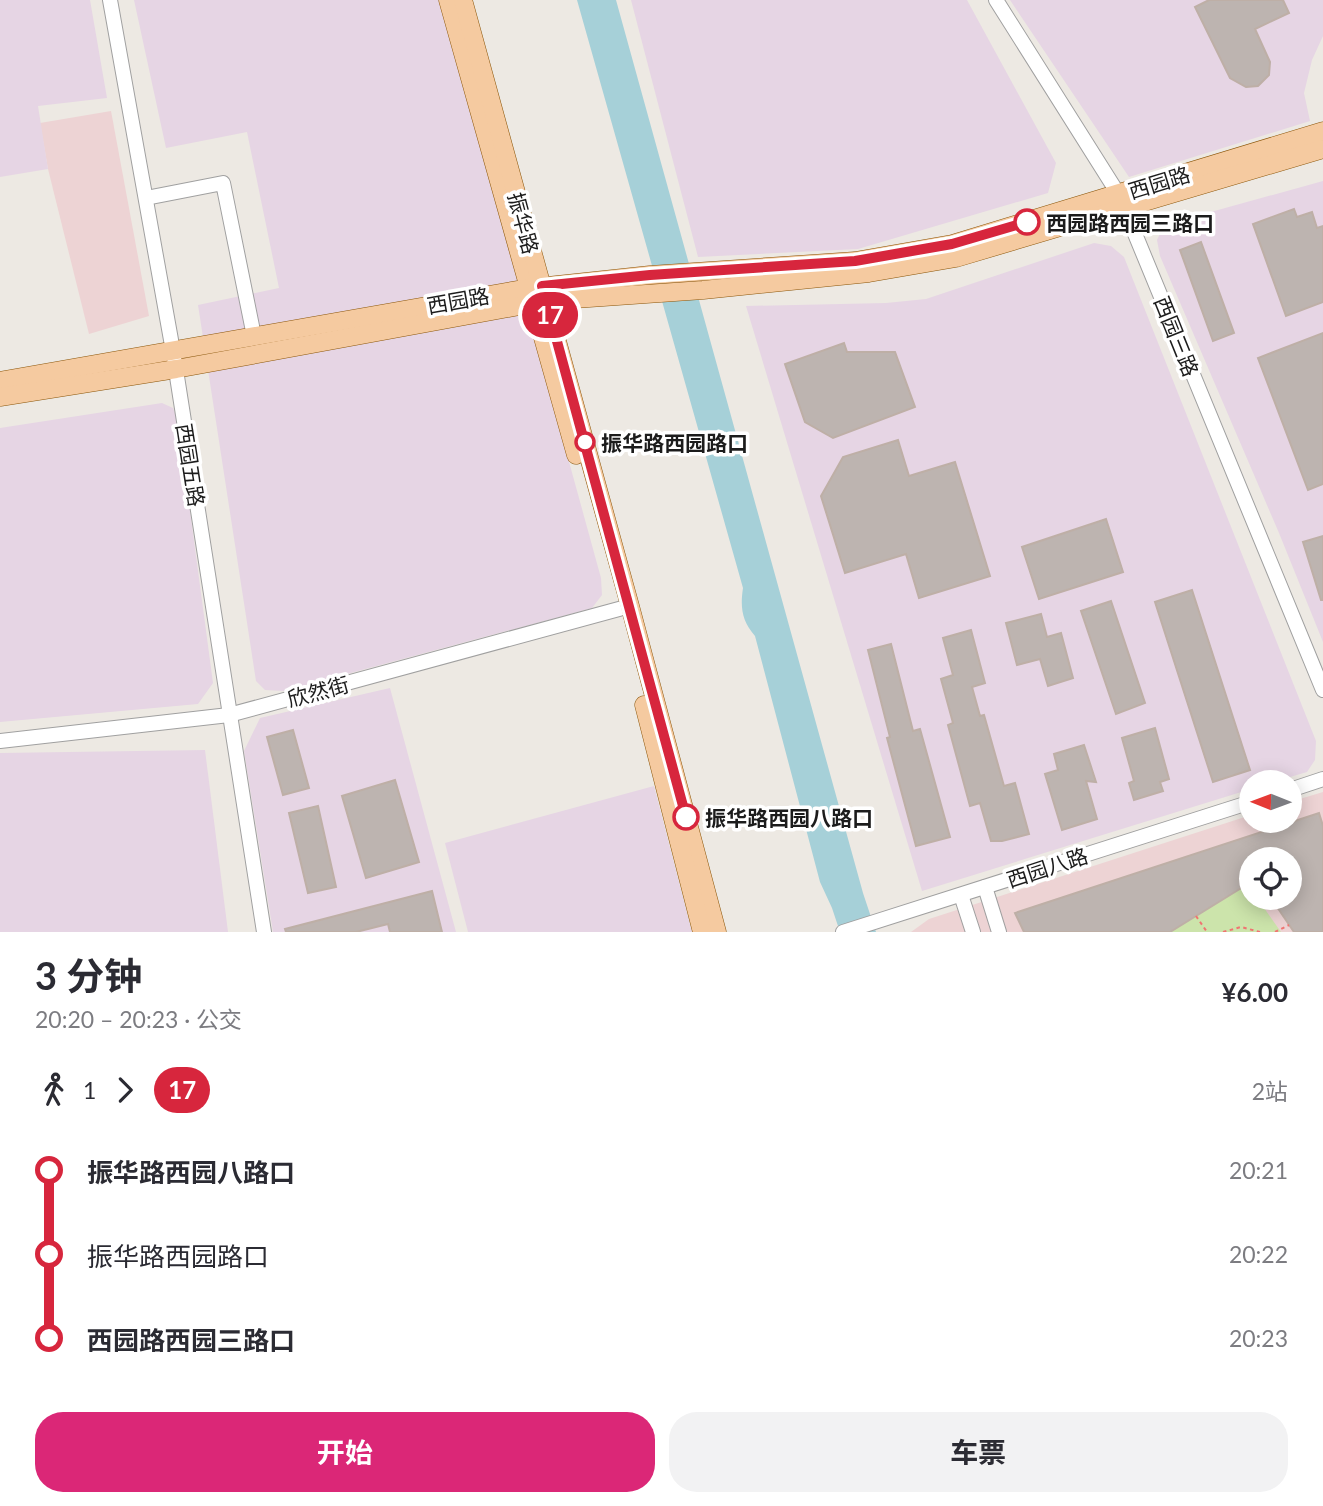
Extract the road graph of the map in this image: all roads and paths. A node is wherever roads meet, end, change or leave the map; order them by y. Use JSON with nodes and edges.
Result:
{"nodes":[{"id":1,"x":110,"y":0,"type":"edge"},
{"id":2,"x":448,"y":0,"type":"edge"},
{"id":3,"x":463,"y":0,"type":"edge"},
{"id":4,"x":996,"y":0,"type":"edge"},
{"id":5,"x":1323,"y":131,"type":"edge"},
{"id":6,"x":1323,"y":149,"type":"edge"},
{"id":7,"x":146,"y":198,"type":"junction"},
{"id":8,"x":1122,"y":202,"type":"junction"},
{"id":9,"x":537,"y":294,"type":"junction"},
{"id":10,"x":254,"y":337,"type":"junction"},
{"id":11,"x":175,"y":360,"type":"junction"},
{"id":12,"x":0,"y":381,"type":"edge"},
{"id":13,"x":0,"y":397,"type":"edge"},
{"id":14,"x":625,"y":607,"type":"junction"},
{"id":15,"x":1323,"y":690,"type":"edge"},
{"id":16,"x":229,"y":715,"type":"junction"},
{"id":17,"x":0,"y":741,"type":"edge"},
{"id":18,"x":1323,"y":779,"type":"edge"},
{"id":19,"x":1302,"y":786,"type":"edge"},
{"id":20,"x":1239,"y":806,"type":"edge"},
{"id":21,"x":985,"y":887,"type":"junction"},
{"id":22,"x":961,"y":895,"type":"junction"},
{"id":23,"x":1196,"y":916,"type":"dead end"},
{"id":24,"x":1289,"y":925,"type":"dead end"},
{"id":25,"x":1000,"y":929,"type":"edge"},
{"id":26,"x":264,"y":932,"type":"edge"},
{"id":27,"x":702,"y":932,"type":"edge"},
{"id":28,"x":717,"y":932,"type":"edge"},
{"id":29,"x":843,"y":932,"type":"edge"},
{"id":30,"x":973,"y":932,"type":"edge"},
{"id":31,"x":1207,"y":932,"type":"edge"},
{"id":32,"x":1223,"y":932,"type":"edge"},
{"id":33,"x":1260,"y":932,"type":"edge"},
{"id":34,"x":1276,"y":932,"type":"edge"}],
"edges":[{"from":1,"to":7,"type":"street","name":"西园五路"},
{"from":2,"to":9,"type":"main road","name":"振华路"},
{"from":3,"to":9,"type":"main road","name":"振华路"},
{"from":4,"to":8,"type":"street","name":"西园三路"},
{"from":5,"to":8,"type":"main road","name":"西园路"},
{"from":6,"to":8,"type":"main road","name":"西园路"},
{"from":7,"to":10,"type":"street"},
{"from":7,"to":11,"type":"street","name":"西园五路"},
{"from":8,"to":9,"type":"main road","name":"西园路"},
{"from":8,"to":9,"type":"main road","name":"西园路"},
{"from":8,"to":15,"type":"street","name":"西园三路"},
{"from":9,"to":10,"type":"main road","name":"西园路"},
{"from":9,"to":11,"type":"main road","name":"西园路"},
{"from":9,"to":14,"type":"main road","name":"振华路"},
{"from":10,"to":11,"type":"main road","name":"西园路"},
{"from":11,"to":12,"type":"main road","name":"西园路"},
{"from":11,"to":13,"type":"main road","name":"西园路"},
{"from":11,"to":16,"type":"street","name":"西园五路"},
{"from":14,"to":16,"type":"street","name":"欣然街"},
{"from":14,"to":27,"type":"main road","name":"振华路"},
{"from":14,"to":28,"type":"main road","name":"振华路"},
{"from":16,"to":17,"type":"street","name":"欣然街"},
{"from":16,"to":26,"type":"street","name":"西园五路"},
{"from":18,"to":19,"type":"street"},
{"from":20,"to":21,"type":"street","name":"西园八路"},
{"from":21,"to":22,"type":"street","name":"西园八路"},
{"from":21,"to":25,"type":"street"},
{"from":22,"to":29,"type":"street","name":"西园八路"},
{"from":22,"to":30,"type":"street"},
{"from":23,"to":31,"type":"path"},
{"from":24,"to":34,"type":"path"},
{"from":32,"to":33,"type":"path"}]}
